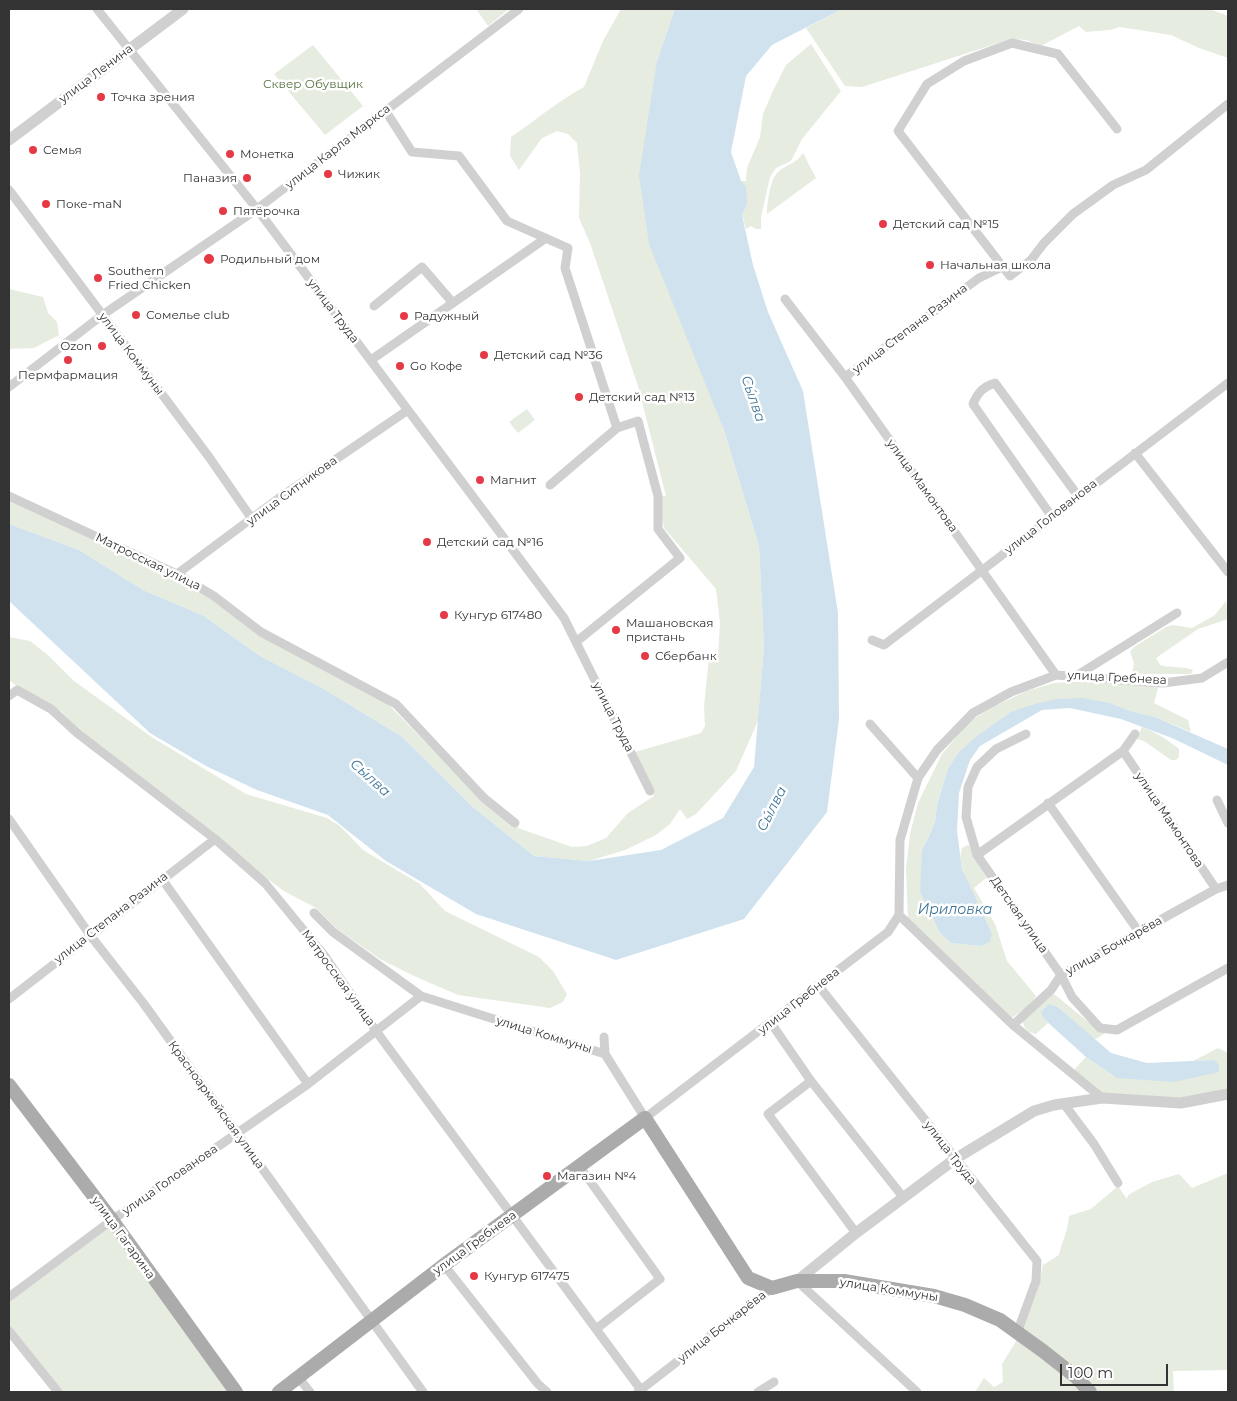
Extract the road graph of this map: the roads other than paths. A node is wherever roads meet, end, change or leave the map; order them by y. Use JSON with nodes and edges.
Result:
{"nodes":[{"id":1,"x":97,"y":9,"type":"edge"},
{"id":2,"x":183,"y":9,"type":"edge"},
{"id":3,"x":519,"y":9,"type":"edge"},
{"id":4,"x":129,"y":49,"type":"junction"},
{"id":5,"x":1228,"y":104,"type":"edge"},
{"id":6,"x":385,"y":110,"type":"junction"},
{"id":7,"x":1117,"y":129,"type":"dead end"},
{"id":8,"x":9,"y":140,"type":"edge"},
{"id":9,"x":9,"y":190,"type":"edge"},
{"id":10,"x":257,"y":209,"type":"junction"},
{"id":11,"x":546,"y":238,"type":"junction"},
{"id":12,"x":1002,"y":267,"type":"junction"},
{"id":13,"x":785,"y":299,"type":"dead end"},
{"id":14,"x":453,"y":303,"type":"junction"},
{"id":15,"x":374,"y":306,"type":"dead end"},
{"id":16,"x":101,"y":316,"type":"junction"},
{"id":17,"x":371,"y":360,"type":"junction"},
{"id":18,"x":845,"y":377,"type":"junction"},
{"id":19,"x":1228,"y":383,"type":"edge"},
{"id":20,"x":9,"y":388,"type":"edge"},
{"id":21,"x":408,"y":410,"type":"junction"},
{"id":22,"x":617,"y":428,"type":"junction"},
{"id":23,"x":1135,"y":453,"type":"junction"},
{"id":24,"x":550,"y":485,"type":"dead end"},
{"id":25,"x":9,"y":496,"type":"edge"},
{"id":26,"x":1078,"y":496,"type":"junction"},
{"id":27,"x":1052,"y":517,"type":"junction"},
{"id":28,"x":252,"y":519,"type":"junction"},
{"id":29,"x":982,"y":570,"type":"junction"},
{"id":30,"x":1228,"y":572,"type":"edge"},
{"id":31,"x":177,"y":574,"type":"junction"},
{"id":32,"x":1177,"y":613,"type":"dead end"},
{"id":33,"x":872,"y":640,"type":"dead end"},
{"id":34,"x":576,"y":642,"type":"junction"},
{"id":35,"x":1228,"y":662,"type":"edge"},
{"id":36,"x":1056,"y":675,"type":"junction"},
{"id":37,"x":1076,"y":676,"type":"junction"},
{"id":38,"x":9,"y":696,"type":"edge"},
{"id":39,"x":870,"y":724,"type":"dead end"},
{"id":40,"x":1026,"y":734,"type":"dead end"},
{"id":41,"x":1135,"y":734,"type":"dead end"},
{"id":42,"x":1123,"y":751,"type":"junction"},
{"id":43,"x":918,"y":778,"type":"junction"},
{"id":44,"x":650,"y":791,"type":"dead end"},
{"id":45,"x":1217,"y":800,"type":"dead end"},
{"id":46,"x":1048,"y":803,"type":"junction"},
{"id":47,"x":9,"y":819,"type":"edge"},
{"id":48,"x":515,"y":823,"type":"dead end"},
{"id":49,"x":1228,"y":823,"type":"edge"},
{"id":50,"x":215,"y":839,"type":"junction"},
{"id":51,"x":977,"y":855,"type":"junction"},
{"id":52,"x":162,"y":879,"type":"junction"},
{"id":53,"x":1228,"y":885,"type":"edge"},
{"id":54,"x":1216,"y":888,"type":"junction"},
{"id":55,"x":314,"y":914,"type":"dead end"},
{"id":56,"x":899,"y":915,"type":"junction"},
{"id":57,"x":1139,"y":932,"type":"junction"},
{"id":58,"x":90,"y":935,"type":"junction"},
{"id":59,"x":1228,"y":968,"type":"edge"},
{"id":60,"x":1060,"y":975,"type":"junction"},
{"id":61,"x":818,"y":985,"type":"junction"},
{"id":62,"x":421,"y":996,"type":"junction"},
{"id":63,"x":9,"y":999,"type":"edge"},
{"id":64,"x":771,"y":1023,"type":"junction"},
{"id":65,"x":1013,"y":1025,"type":"junction"},
{"id":66,"x":376,"y":1031,"type":"junction"},
{"id":67,"x":604,"y":1037,"type":"dead end"},
{"id":68,"x":605,"y":1054,"type":"junction"},
{"id":69,"x":811,"y":1081,"type":"junction"},
{"id":70,"x":308,"y":1084,"type":"junction"},
{"id":71,"x":9,"y":1085,"type":"edge"},
{"id":72,"x":1228,"y":1094,"type":"edge"},
{"id":73,"x":1102,"y":1098,"type":"junction"},
{"id":74,"x":1064,"y":1104,"type":"junction"},
{"id":75,"x":645,"y":1118,"type":"junction"},
{"id":76,"x":236,"y":1134,"type":"junction"},
{"id":77,"x":955,"y":1159,"type":"junction"},
{"id":78,"x":580,"y":1167,"type":"junction"},
{"id":79,"x":1118,"y":1183,"type":"dead end"},
{"id":80,"x":903,"y":1197,"type":"junction"},
{"id":81,"x":513,"y":1214,"type":"junction"},
{"id":82,"x":112,"y":1220,"type":"junction"},
{"id":83,"x":856,"y":1232,"type":"junction"},
{"id":84,"x":444,"y":1265,"type":"junction"},
{"id":85,"x":797,"y":1281,"type":"junction"},
{"id":86,"x":772,"y":1288,"type":"junction"},
{"id":87,"x":9,"y":1297,"type":"edge"},
{"id":88,"x":371,"y":1322,"type":"junction"},
{"id":89,"x":596,"y":1329,"type":"junction"},
{"id":90,"x":9,"y":1331,"type":"edge"},
{"id":91,"x":1017,"y":1333,"type":"junction"},
{"id":92,"x":298,"y":1377,"type":"junction"},
{"id":93,"x":774,"y":1382,"type":"dead end"},
{"id":94,"x":639,"y":1391,"type":"edge"},
{"id":95,"x":58,"y":1392,"type":"edge"},
{"id":96,"x":236,"y":1392,"type":"edge"},
{"id":97,"x":279,"y":1392,"type":"edge"},
{"id":98,"x":310,"y":1392,"type":"edge"},
{"id":99,"x":422,"y":1392,"type":"edge"},
{"id":100,"x":547,"y":1392,"type":"edge"},
{"id":101,"x":758,"y":1392,"type":"edge"},
{"id":102,"x":917,"y":1392,"type":"edge"},
{"id":103,"x":1090,"y":1392,"type":"edge"}],
"edges":[{"from":1,"to":4,"type":"street","name":"улица Труда"},
{"from":2,"to":4,"type":"street","name":"улица Ленина"},
{"from":3,"to":6,"type":"street","name":"улица Карла Маркса"},
{"from":4,"to":8,"type":"street","name":"улица Ленина"},
{"from":4,"to":10,"type":"street","name":"улица Труда"},
{"from":5,"to":12,"type":"street"},
{"from":6,"to":10,"type":"street","name":"улица Карла Маркса"},
{"from":6,"to":11,"type":"street"},
{"from":7,"to":12,"type":"street"},
{"from":9,"to":16,"type":"street","name":"улица Коммуны"},
{"from":10,"to":16,"type":"street","name":"улица Карла Маркса"},
{"from":10,"to":17,"type":"street","name":"улица Труда"},
{"from":11,"to":14,"type":"street"},
{"from":11,"to":22,"type":"street"},
{"from":12,"to":18,"type":"street","name":"улица Степана Разина"},
{"from":13,"to":18,"type":"street","name":"улица Мамонтова"},
{"from":14,"to":15,"type":"street"},
{"from":14,"to":17,"type":"street"},
{"from":16,"to":20,"type":"street","name":"улица Карла Маркса"},
{"from":16,"to":28,"type":"street","name":"улица Коммуны"},
{"from":17,"to":21,"type":"street","name":"улица Труда"},
{"from":18,"to":29,"type":"street","name":"улица Мамонтова"},
{"from":19,"to":23,"type":"street","name":"улица Голованова"},
{"from":21,"to":28,"type":"street","name":"улица Ситникова"},
{"from":21,"to":34,"type":"street","name":"улица Труда"},
{"from":22,"to":24,"type":"street"},
{"from":22,"to":34,"type":"street"},
{"from":23,"to":26,"type":"street","name":"улица Голованова"},
{"from":23,"to":30,"type":"street"},
{"from":25,"to":31,"type":"street","name":"Матросская улица"},
{"from":26,"to":27,"type":"street","name":"улица Голованова"},
{"from":26,"to":27,"type":"street"},
{"from":27,"to":29,"type":"street","name":"улица Голованова"},
{"from":28,"to":31,"type":"street","name":"улица Ситникова"},
{"from":29,"to":33,"type":"street","name":"улица Голованова"},
{"from":29,"to":36,"type":"street","name":"улица Мамонтова"},
{"from":31,"to":48,"type":"street","name":"Матросская улица"},
{"from":32,"to":37,"type":"street"},
{"from":34,"to":44,"type":"street","name":"улица Труда"},
{"from":35,"to":37,"type":"street","name":"улица Гребнева"},
{"from":36,"to":37,"type":"street","name":"улица Гребнева"},
{"from":36,"to":43,"type":"street","name":"улица Гребнева"},
{"from":38,"to":50,"type":"street","name":"Матросская улица"},
{"from":39,"to":43,"type":"street"},
{"from":40,"to":51,"type":"street"},
{"from":41,"to":42,"type":"street"},
{"from":42,"to":46,"type":"street"},
{"from":42,"to":54,"type":"street","name":"улица Мамонтова"},
{"from":43,"to":56,"type":"street","name":"улица Гребнева"},
{"from":45,"to":49,"type":"street"},
{"from":46,"to":51,"type":"street"},
{"from":46,"to":57,"type":"street"},
{"from":47,"to":58,"type":"street","name":"Красноармейская улица"},
{"from":50,"to":52,"type":"street","name":"улица Степана Разина"},
{"from":50,"to":66,"type":"street","name":"Матросская улица"},
{"from":51,"to":60,"type":"street","name":"Детская улица"},
{"from":52,"to":58,"type":"street","name":"улица Степана Разина"},
{"from":52,"to":70,"type":"street"},
{"from":53,"to":54,"type":"street","name":"улица Бочкарёва"},
{"from":54,"to":57,"type":"street","name":"улица Бочкарёва"},
{"from":55,"to":62,"type":"street","name":"улица Коммуны"},
{"from":56,"to":61,"type":"street","name":"улица Гребнева"},
{"from":56,"to":65,"type":"street"},
{"from":57,"to":60,"type":"street","name":"улица Бочкарёва"},
{"from":58,"to":63,"type":"street","name":"улица Степана Разина"},
{"from":58,"to":76,"type":"street","name":"Красноармейская улица"},
{"from":59,"to":60,"type":"street","name":"Детская улица"},
{"from":60,"to":65,"type":"street","name":"улица Бочкарёва"},
{"from":61,"to":64,"type":"street","name":"улица Гребнева"},
{"from":61,"to":77,"type":"street","name":"улица Труда"},
{"from":62,"to":66,"type":"street","name":"улица Голованова"},
{"from":62,"to":68,"type":"street","name":"улица Коммуны"},
{"from":64,"to":69,"type":"street"},
{"from":64,"to":75,"type":"street","name":"улица Гребнева"},
{"from":65,"to":73,"type":"street"},
{"from":66,"to":70,"type":"street","name":"улица Голованова"},
{"from":66,"to":81,"type":"street","name":"Матросская улица"},
{"from":67,"to":68,"type":"street"},
{"from":68,"to":75,"type":"street","name":"улица Коммуны"},
{"from":69,"to":80,"type":"street"},
{"from":69,"to":83,"type":"street"},
{"from":70,"to":76,"type":"street","name":"улица Голованова"},
{"from":71,"to":82,"type":"main road","name":"улица Гагарина"},
{"from":72,"to":73,"type":"street","name":"улица Бочкарёва"},
{"from":73,"to":74,"type":"street","name":"улица Бочкарёва"},
{"from":74,"to":77,"type":"street","name":"улица Бочкарёва"},
{"from":74,"to":79,"type":"street"},
{"from":75,"to":78,"type":"main road","name":"улица Гребнева"},
{"from":75,"to":86,"type":"main road","name":"улица Коммуны"},
{"from":76,"to":82,"type":"street","name":"улица Голованова"},
{"from":76,"to":88,"type":"street","name":"Красноармейская улица"},
{"from":77,"to":80,"type":"street","name":"улица Бочкарёва"},
{"from":77,"to":91,"type":"street","name":"улица Труда"},
{"from":78,"to":81,"type":"main road","name":"улица Гребнева"},
{"from":78,"to":89,"type":"street"},
{"from":80,"to":83,"type":"street","name":"улица Бочкарёва"},
{"from":81,"to":84,"type":"main road","name":"улица Гребнева"},
{"from":81,"to":89,"type":"street","name":"Матросская улица"},
{"from":82,"to":87,"type":"street","name":"улица Голованова"},
{"from":82,"to":96,"type":"main road","name":"улица Гагарина"},
{"from":83,"to":85,"type":"street","name":"улица Бочкарёва"},
{"from":84,"to":88,"type":"main road","name":"улица Гребнева"},
{"from":84,"to":100,"type":"street"},
{"from":85,"to":86,"type":"main road","name":"улица Бочкарёва"},
{"from":85,"to":91,"type":"main road","name":"улица Коммуны"},
{"from":85,"to":102,"type":"street"},
{"from":86,"to":94,"type":"street","name":"улица Бочкарёва"},
{"from":88,"to":92,"type":"main road","name":"улица Гребнева"},
{"from":88,"to":99,"type":"street","name":"Красноармейская улица"},
{"from":89,"to":94,"type":"street","name":"Матросская улица"},
{"from":90,"to":95,"type":"street"},
{"from":91,"to":103,"type":"main road","name":"улица Коммуны"},
{"from":92,"to":97,"type":"main road","name":"улица Гребнева"},
{"from":92,"to":98,"type":"street"},
{"from":93,"to":101,"type":"street"}]}
